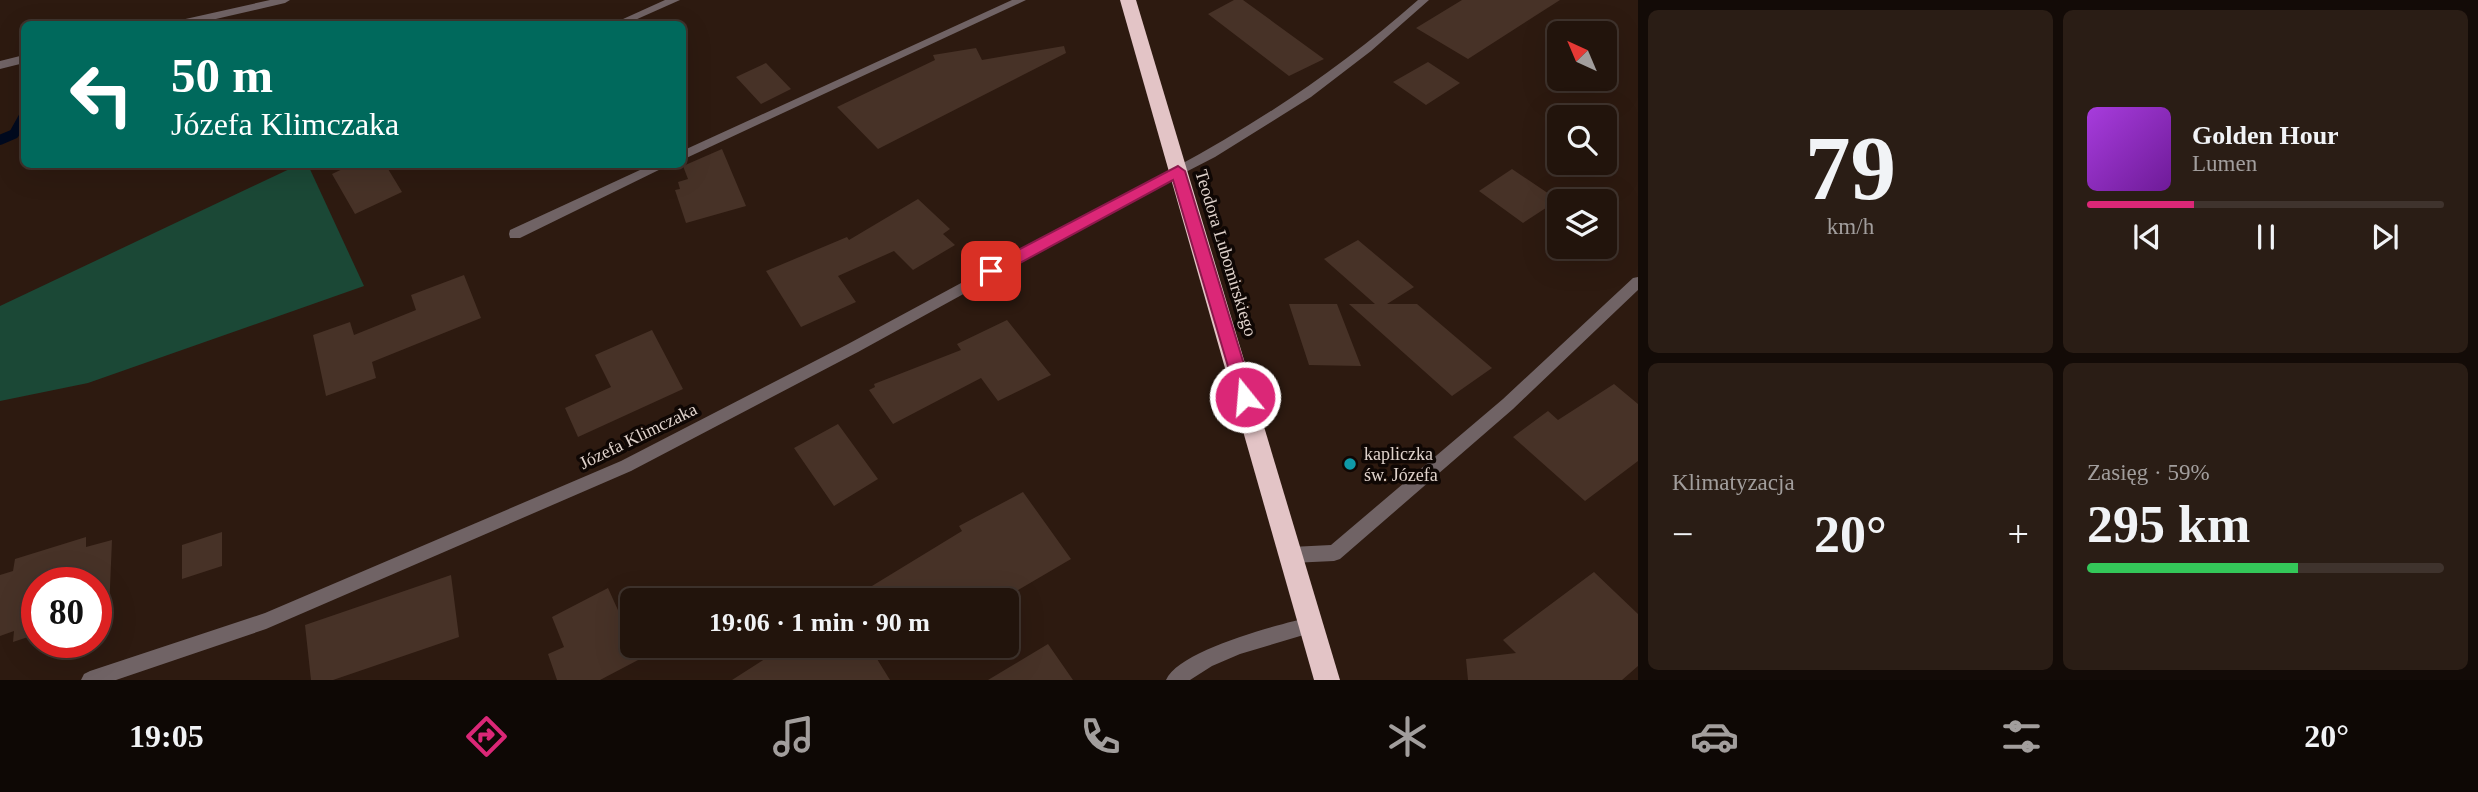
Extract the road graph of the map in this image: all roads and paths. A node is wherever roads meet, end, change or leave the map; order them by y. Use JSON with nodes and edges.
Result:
{"nodes":[{"id":1,"x":285,"y":0,"type":"edge"},
{"id":2,"x":675,"y":0,"type":"edge"},
{"id":3,"x":1021,"y":0,"type":"edge"},
{"id":4,"x":1128,"y":0,"type":"edge"},
{"id":5,"x":1424,"y":0,"type":"edge"},
{"id":6,"x":194,"y":21,"type":"edge"},
{"id":7,"x":624,"y":21,"type":"edge"},
{"id":8,"x":21,"y":60,"type":"edge"},
{"id":9,"x":0,"y":65,"type":"edge"},
{"id":10,"x":686,"y":154,"type":"edge"},
{"id":11,"x":656,"y":168,"type":"edge"},
{"id":12,"x":1178,"y":171,"type":"junction"},
{"id":13,"x":515,"y":234,"type":"dead end"},
{"id":14,"x":1638,"y":282,"type":"edge"},
{"id":15,"x":1291,"y":555,"type":"junction"},
{"id":16,"x":1311,"y":625,"type":"junction"},
{"id":17,"x":90,"y":680,"type":"edge"},
{"id":18,"x":1175,"y":680,"type":"edge"},
{"id":19,"x":1327,"y":680,"type":"edge"}],
"edges":[{"from":1,"to":6,"type":"street"},
{"from":2,"to":7,"type":"street"},
{"from":3,"to":10,"type":"street"},
{"from":4,"to":12,"type":"highway","name":"Teodora Lubomirskiego"},
{"from":5,"to":12,"type":"street","name":"Józefa Klimczaka"},
{"from":8,"to":9,"type":"street"},
{"from":11,"to":13,"type":"street"},
{"from":12,"to":15,"type":"highway","name":"Teodora Lubomirskiego"},
{"from":12,"to":17,"type":"street","name":"Józefa Klimczaka"},
{"from":14,"to":15,"type":"street"},
{"from":15,"to":16,"type":"highway","name":"Teodora Lubomirskiego"},
{"from":16,"to":18,"type":"street"},
{"from":16,"to":19,"type":"highway","name":"Teodora Lubomirskiego"}]}
